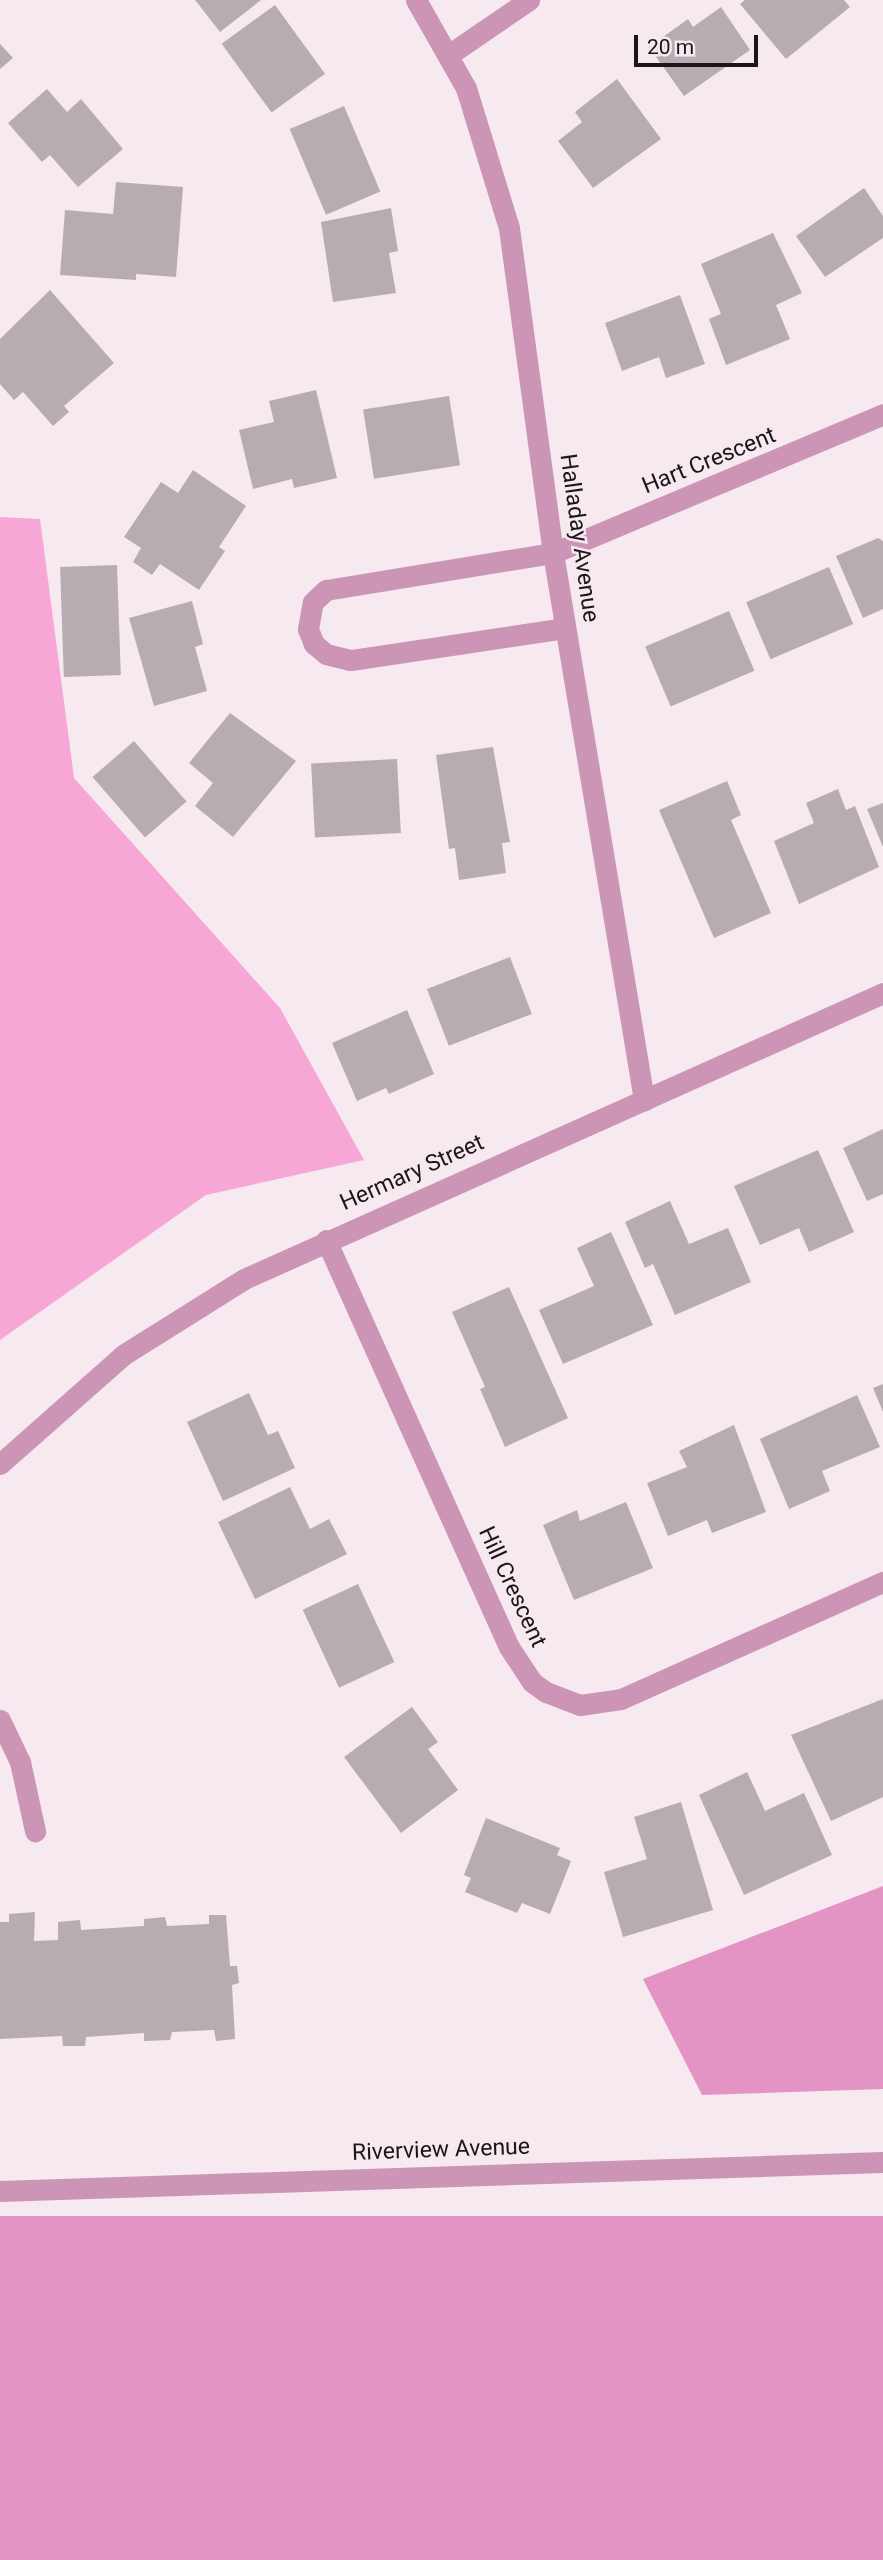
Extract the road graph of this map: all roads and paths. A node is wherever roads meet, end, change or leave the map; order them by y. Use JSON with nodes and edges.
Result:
{"nodes":[{"id":1,"x":416,"y":0,"type":"edge"},
{"id":2,"x":529,"y":0,"type":"edge"},
{"id":3,"x":450,"y":54,"type":"junction"},
{"id":4,"x":883,"y":414,"type":"edge"},
{"id":5,"x":553,"y":553,"type":"junction"},
{"id":6,"x":565,"y":628,"type":"junction"},
{"id":7,"x":883,"y":993,"type":"edge"},
{"id":8,"x":644,"y":1100,"type":"junction"},
{"id":9,"x":326,"y":1240,"type":"junction"},
{"id":10,"x":0,"y":1464,"type":"edge"},
{"id":11,"x":883,"y":1582,"type":"edge"},
{"id":12,"x":0,"y":1720,"type":"edge"},
{"id":13,"x":35,"y":1831,"type":"dead end"},
{"id":14,"x":883,"y":2162,"type":"edge"},
{"id":15,"x":0,"y":2192,"type":"edge"}],
"edges":[{"from":1,"to":3,"type":"street","name":"Halladay Avenue"},
{"from":2,"to":3,"type":"street"},
{"from":3,"to":5,"type":"street","name":"Halladay Avenue"},
{"from":4,"to":5,"type":"street","name":"Hart Crescent"},
{"from":5,"to":6,"type":"street","name":"Halladay Avenue"},
{"from":5,"to":6,"type":"street","name":"Hart Crescent"},
{"from":6,"to":8,"type":"street","name":"Halladay Avenue"},
{"from":7,"to":8,"type":"street","name":"Hermary Street"},
{"from":8,"to":9,"type":"street","name":"Hermary Street"},
{"from":9,"to":10,"type":"street","name":"Hermary Street"},
{"from":9,"to":11,"type":"street","name":"Hill Crescent"},
{"from":12,"to":13,"type":"street"},
{"from":14,"to":15,"type":"street","name":"Riverview Avenue"}]}
